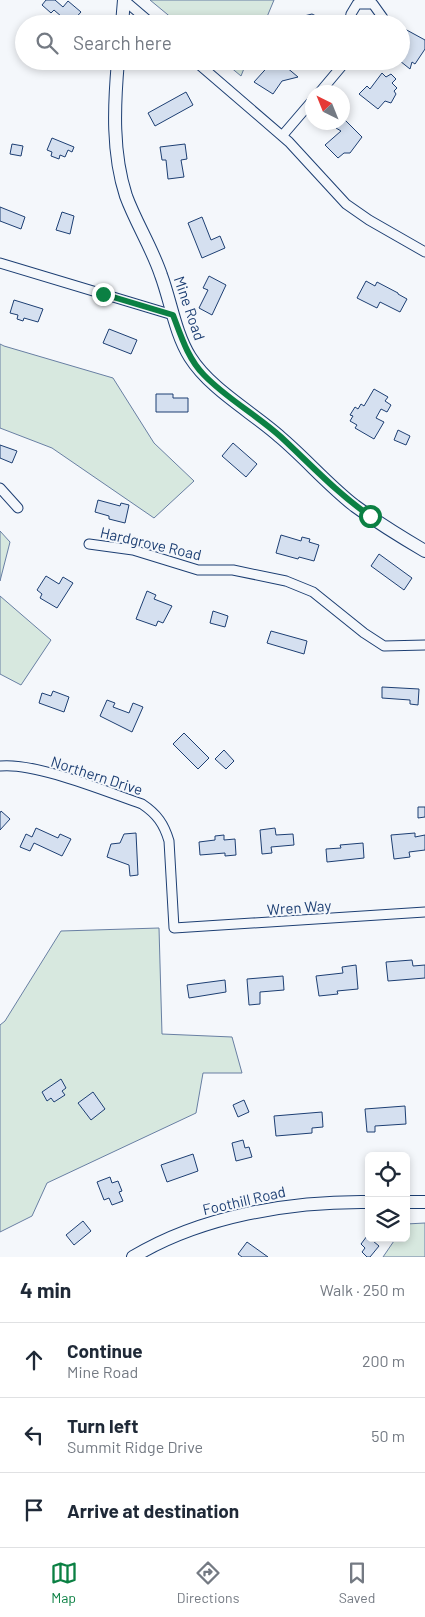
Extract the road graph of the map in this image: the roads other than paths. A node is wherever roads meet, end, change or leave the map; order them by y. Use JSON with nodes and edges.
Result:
{"nodes":[{"id":1,"x":124,"y":0,"type":"edge"},
{"id":2,"x":123,"y":15,"type":"edge"},
{"id":3,"x":142,"y":15,"type":"edge"},
{"id":4,"x":351,"y":15,"type":"edge"},
{"id":5,"x":381,"y":15,"type":"edge"},
{"id":6,"x":118,"y":70,"type":"edge"},
{"id":7,"x":205,"y":70,"type":"edge"},
{"id":8,"x":338,"y":70,"type":"edge"},
{"id":9,"x":326,"y":85,"type":"edge"},
{"id":10,"x":305,"y":109,"type":"edge"},
{"id":11,"x":282,"y":136,"type":"junction"},
{"id":12,"x":425,"y":252,"type":"edge"},
{"id":13,"x":0,"y":263,"type":"edge"},
{"id":14,"x":173,"y":315,"type":"junction"},
{"id":15,"x":0,"y":488,"type":"edge"},
{"id":16,"x":18,"y":508,"type":"dead end"},
{"id":17,"x":90,"y":544,"type":"dead end"},
{"id":18,"x":425,"y":550,"type":"edge"},
{"id":19,"x":425,"y":645,"type":"edge"},
{"id":20,"x":0,"y":766,"type":"edge"},
{"id":21,"x":425,"y":912,"type":"edge"},
{"id":22,"x":174,"y":928,"type":"joint"},
{"id":23,"x":365,"y":1202,"type":"edge"},
{"id":24,"x":410,"y":1202,"type":"edge"},
{"id":25,"x":425,"y":1202,"type":"edge"},
{"id":26,"x":133,"y":1257,"type":"edge"}],
"edges":[{"from":1,"to":2,"type":"street"},
{"from":1,"to":3,"type":"street"},
{"from":4,"to":5,"type":"street"},
{"from":6,"to":14,"type":"street","name":"Mine Road"},
{"from":7,"to":11,"type":"street"},
{"from":8,"to":9,"type":"street"},
{"from":10,"to":11,"type":"street"},
{"from":11,"to":12,"type":"street"},
{"from":13,"to":14,"type":"street"},
{"from":14,"to":18,"type":"street","name":"Mine Road"},
{"from":15,"to":16,"type":"street"},
{"from":17,"to":19,"type":"street","name":"Hardgrove Road"},
{"from":20,"to":22,"type":"street","name":"Northern Drive"},
{"from":21,"to":22,"type":"street","name":"Wren Way"},
{"from":23,"to":26,"type":"street","name":"Foothill Road"},
{"from":24,"to":25,"type":"street"}]}
